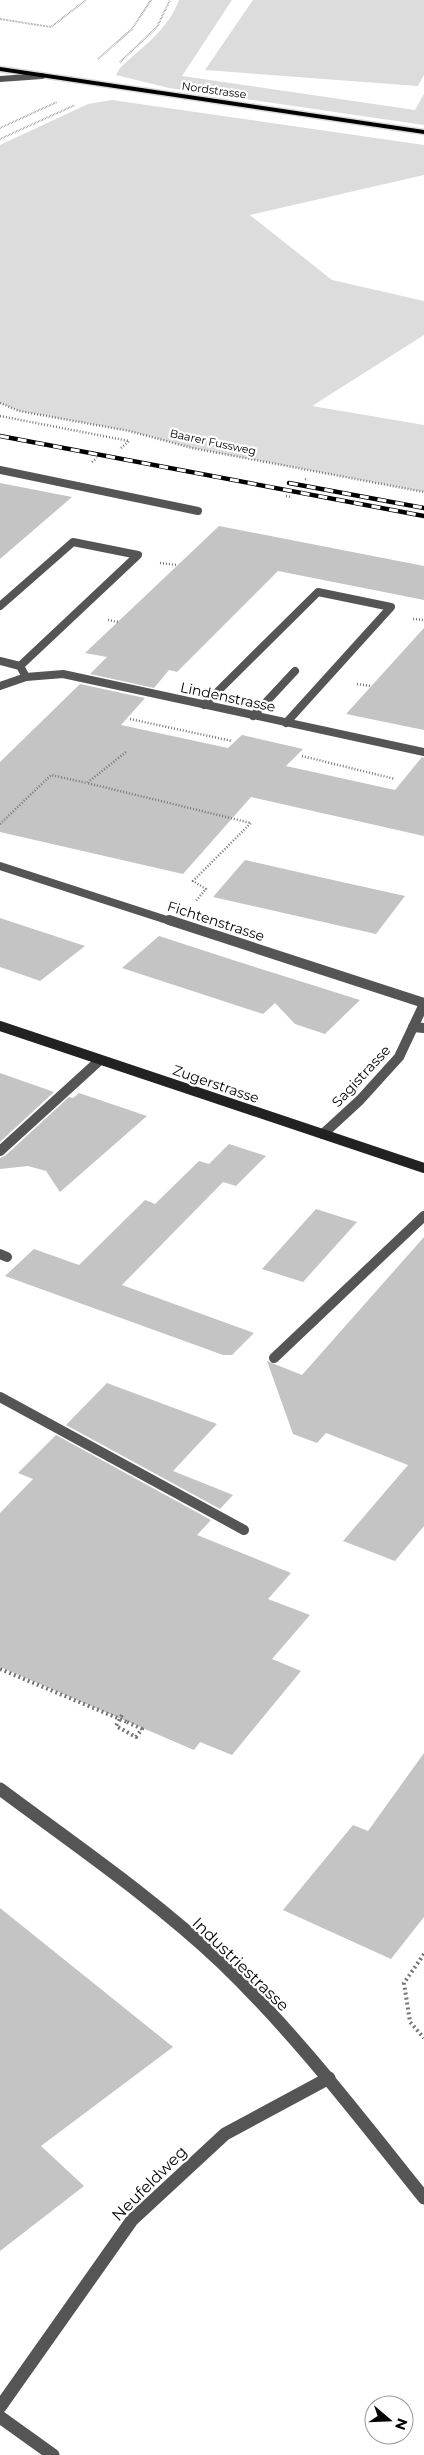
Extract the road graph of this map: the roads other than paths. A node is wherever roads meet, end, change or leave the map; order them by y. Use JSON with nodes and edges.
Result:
{"nodes":[{"id":1,"x":0,"y":69,"type":"edge"},
{"id":2,"x":42,"y":76,"type":"junction"},
{"id":3,"x":0,"y":79,"type":"edge"},
{"id":4,"x":424,"y":132,"type":"edge"},
{"id":5,"x":0,"y":470,"type":"edge"},
{"id":6,"x":198,"y":510,"type":"dead end"},
{"id":7,"x":0,"y":606,"type":"edge"},
{"id":8,"x":0,"y":661,"type":"edge"},
{"id":9,"x":20,"y":666,"type":"junction"},
{"id":10,"x":295,"y":671,"type":"dead end"},
{"id":11,"x":26,"y":677,"type":"junction"},
{"id":12,"x":0,"y":686,"type":"edge"},
{"id":13,"x":204,"y":705,"type":"junction"},
{"id":14,"x":253,"y":716,"type":"junction"},
{"id":15,"x":286,"y":723,"type":"junction"},
{"id":16,"x":424,"y":752,"type":"edge"},
{"id":17,"x":0,"y":866,"type":"edge"},
{"id":18,"x":424,"y":1003,"type":"edge"},
{"id":19,"x":0,"y":1026,"type":"edge"},
{"id":20,"x":413,"y":1026,"type":"junction"},
{"id":21,"x":424,"y":1028,"type":"edge"},
{"id":22,"x":100,"y":1060,"type":"junction"},
{"id":23,"x":323,"y":1134,"type":"junction"},
{"id":24,"x":0,"y":1151,"type":"edge"},
{"id":25,"x":424,"y":1168,"type":"edge"},
{"id":26,"x":424,"y":1216,"type":"edge"},
{"id":27,"x":274,"y":1358,"type":"dead end"},
{"id":28,"x":0,"y":1397,"type":"edge"},
{"id":29,"x":244,"y":1530,"type":"dead end"},
{"id":30,"x":0,"y":1789,"type":"edge"},
{"id":31,"x":329,"y":2078,"type":"junction"},
{"id":32,"x":424,"y":2198,"type":"edge"},
{"id":33,"x":0,"y":2407,"type":"edge"},
{"id":34,"x":0,"y":2417,"type":"edge"},
{"id":35,"x":53,"y":2455,"type":"edge"}],
"edges":[{"from":1,"to":2,"type":"main road","name":"Nordstrasse"},
{"from":2,"to":3,"type":"street"},
{"from":2,"to":4,"type":"main road","name":"Nordstrasse"},
{"from":5,"to":6,"type":"street"},
{"from":7,"to":9,"type":"street"},
{"from":8,"to":9,"type":"street"},
{"from":9,"to":11,"type":"street"},
{"from":10,"to":14,"type":"street"},
{"from":11,"to":12,"type":"street","name":"Lindenstrasse"},
{"from":11,"to":13,"type":"street","name":"Lindenstrasse"},
{"from":13,"to":14,"type":"street","name":"Lindenstrasse"},
{"from":13,"to":15,"type":"street"},
{"from":14,"to":15,"type":"street","name":"Lindenstrasse"},
{"from":15,"to":16,"type":"street","name":"Lindenstrasse"},
{"from":17,"to":18,"type":"street","name":"Fichtenstrasse"},
{"from":18,"to":20,"type":"street","name":"Sagistrasse"},
{"from":19,"to":22,"type":"main road","name":"Zugerstrasse"},
{"from":20,"to":21,"type":"street"},
{"from":20,"to":23,"type":"street","name":"Sagistrasse"},
{"from":22,"to":23,"type":"main road","name":"Zugerstrasse"},
{"from":22,"to":24,"type":"street"},
{"from":23,"to":25,"type":"main road","name":"Zugerstrasse"},
{"from":26,"to":27,"type":"street"},
{"from":28,"to":29,"type":"street"},
{"from":30,"to":31,"type":"street","name":"Industriestrasse"},
{"from":31,"to":32,"type":"street","name":"Industriestrasse"},
{"from":31,"to":33,"type":"street","name":"Neufeldweg"},
{"from":34,"to":35,"type":"street"}]}
